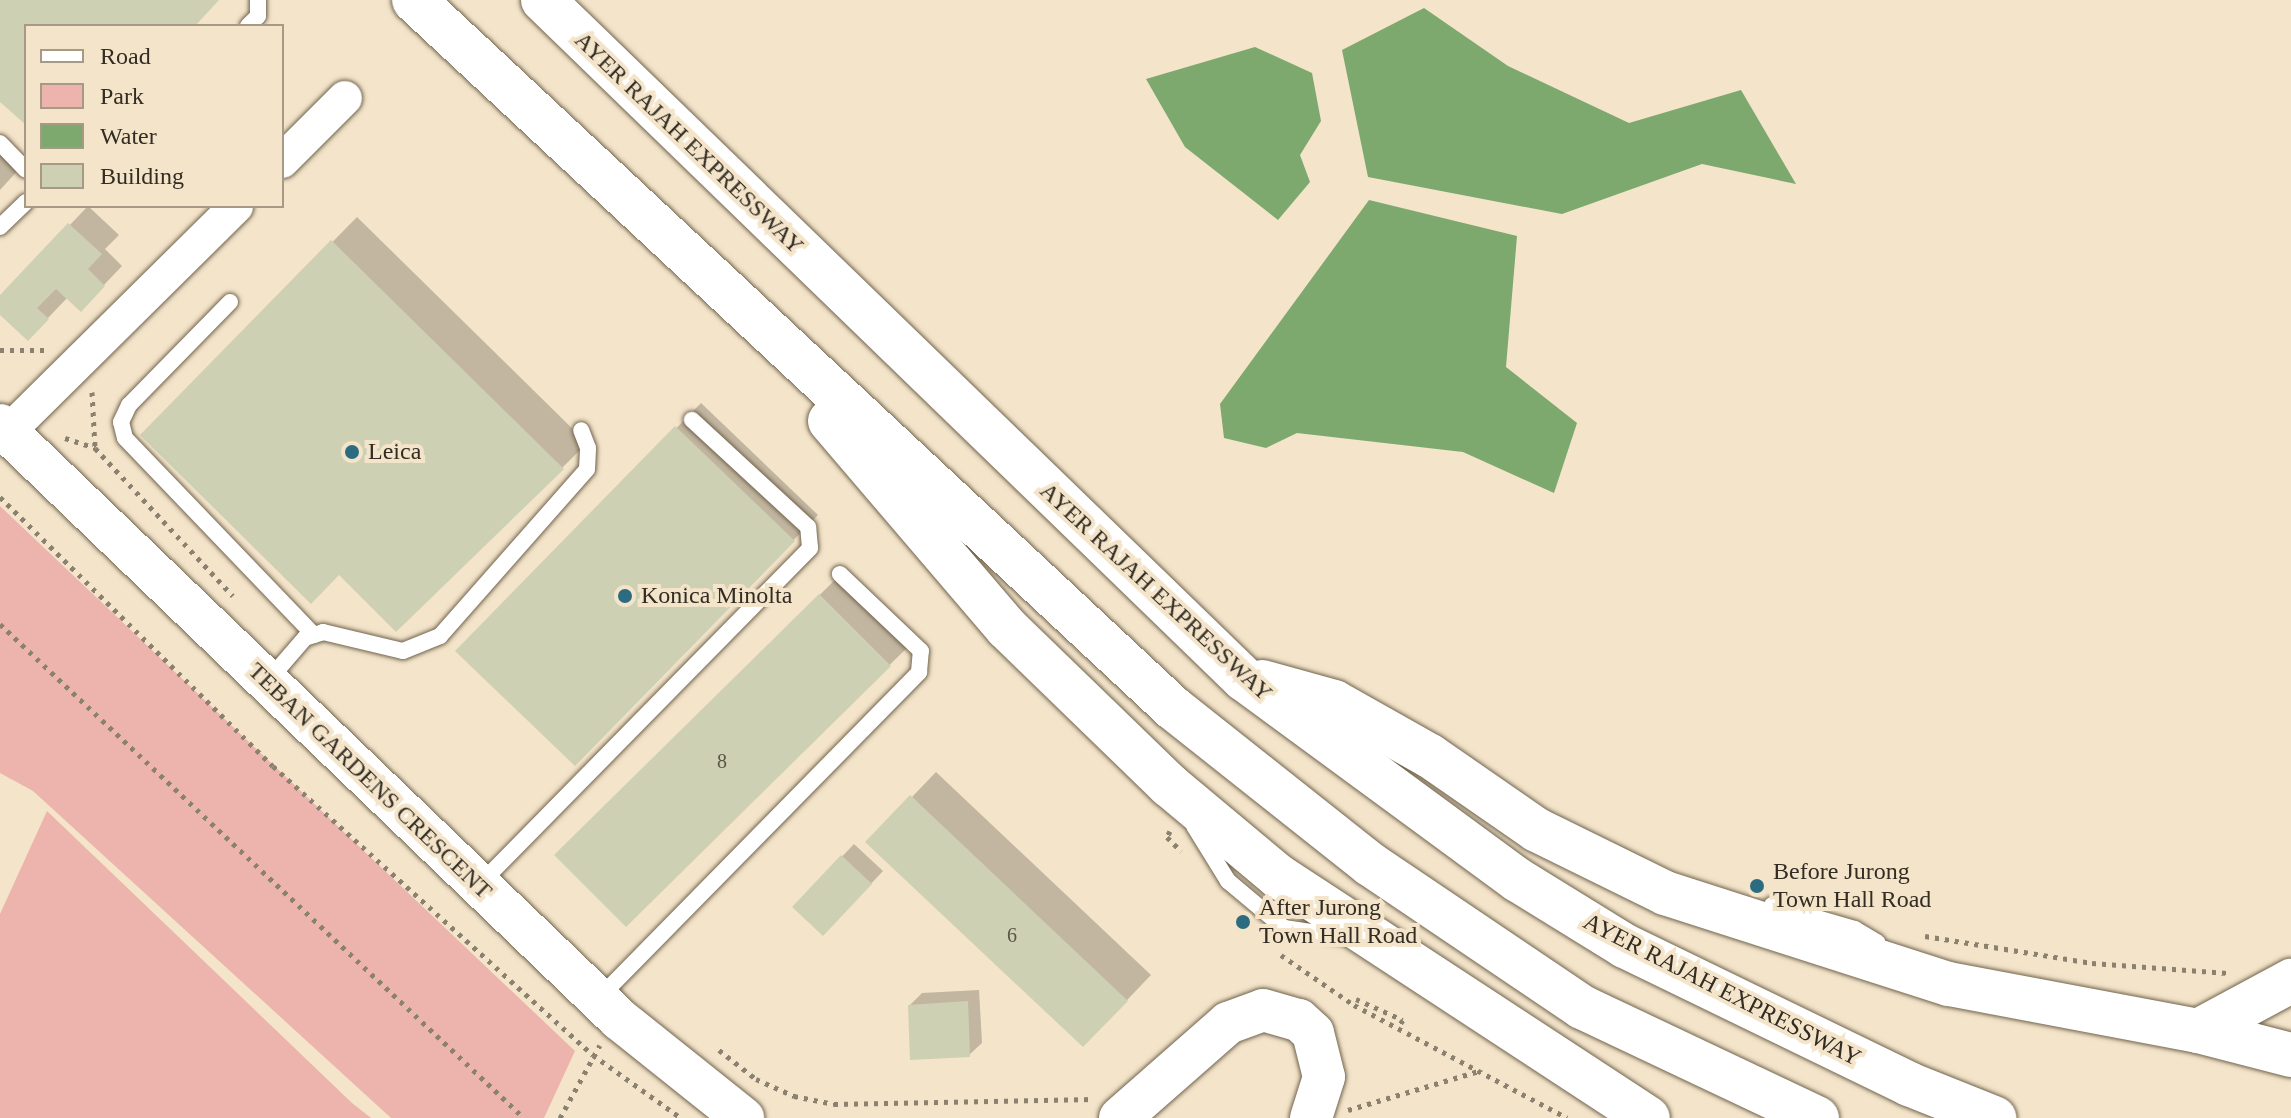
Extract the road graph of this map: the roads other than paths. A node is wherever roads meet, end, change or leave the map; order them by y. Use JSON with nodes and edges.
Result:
{"nodes":[{"id":1,"x":258,"y":0,"type":"edge"},
{"id":2,"x":414,"y":0,"type":"edge"},
{"id":3,"x":543,"y":0,"type":"edge"},
{"id":4,"x":250,"y":24,"type":"edge"},
{"id":5,"x":345,"y":98,"type":"dead end"},
{"id":6,"x":0,"y":143,"type":"edge"},
{"id":7,"x":284,"y":159,"type":"edge"},
{"id":8,"x":24,"y":168,"type":"edge"},
{"id":9,"x":24,"y":204,"type":"edge"},
{"id":10,"x":234,"y":208,"type":"edge"},
{"id":11,"x":0,"y":227,"type":"edge"},
{"id":12,"x":693,"y":261,"type":"junction"},
{"id":13,"x":230,"y":302,"type":"dead end"},
{"id":14,"x":692,"y":420,"type":"dead end"},
{"id":15,"x":4,"y":428,"type":"edge"},
{"id":16,"x":581,"y":430,"type":"dead end"},
{"id":17,"x":840,"y":574,"type":"dead end"},
{"id":18,"x":314,"y":635,"type":"junction"},
{"id":19,"x":1244,"y":679,"type":"junction"},
{"id":20,"x":266,"y":682,"type":"junction"},
{"id":21,"x":479,"y":885,"type":"junction"},
{"id":22,"x":1708,"y":886,"type":"dead end"},
{"id":23,"x":1665,"y":893,"type":"junction"},
{"id":24,"x":1752,"y":899,"type":"dead end"},
{"id":25,"x":2291,"y":981,"type":"edge"},
{"id":26,"x":1949,"y":984,"type":"junction"},
{"id":27,"x":609,"y":1009,"type":"junction"},
{"id":28,"x":2198,"y":1031,"type":"junction"},
{"id":29,"x":2291,"y":1055,"type":"edge"},
{"id":30,"x":1110,"y":1108,"type":"edge"},
{"id":31,"x":1323,"y":1116,"type":"edge"},
{"id":32,"x":743,"y":1118,"type":"edge"},
{"id":33,"x":1648,"y":1118,"type":"edge"},
{"id":34,"x":1817,"y":1118,"type":"edge"},
{"id":35,"x":1994,"y":1118,"type":"edge"}],
"edges":[{"from":1,"to":4,"type":"lane"},
{"from":2,"to":12,"type":"highway"},
{"from":3,"to":19,"type":"highway","name":"AYER RAJAH EXPRESSWAY"},
{"from":5,"to":7,"type":"street"},
{"from":6,"to":8,"type":"lane"},
{"from":9,"to":11,"type":"lane"},
{"from":10,"to":15,"type":"street","name":"TEBAN GARDENS CRESCENT"},
{"from":12,"to":33,"type":"highway"},
{"from":12,"to":34,"type":"highway"},
{"from":13,"to":18,"type":"lane"},
{"from":14,"to":21,"type":"lane"},
{"from":15,"to":20,"type":"street","name":"TEBAN GARDENS CRESCENT"},
{"from":16,"to":18,"type":"lane"},
{"from":17,"to":27,"type":"lane"},
{"from":18,"to":20,"type":"lane"},
{"from":19,"to":23,"type":"highway"},
{"from":19,"to":35,"type":"highway","name":"AYER RAJAH EXPRESSWAY"},
{"from":20,"to":21,"type":"street","name":"TEBAN GARDENS CRESCENT"},
{"from":21,"to":27,"type":"street","name":"TEBAN GARDENS CRESCENT"},
{"from":22,"to":23,"type":"lane"},
{"from":23,"to":26,"type":"highway"},
{"from":24,"to":26,"type":"lane"},
{"from":25,"to":28,"type":"highway"},
{"from":26,"to":28,"type":"highway"},
{"from":27,"to":32,"type":"street","name":"TEBAN GARDENS CRESCENT"},
{"from":28,"to":29,"type":"highway"},
{"from":30,"to":31,"type":"street"}]}
